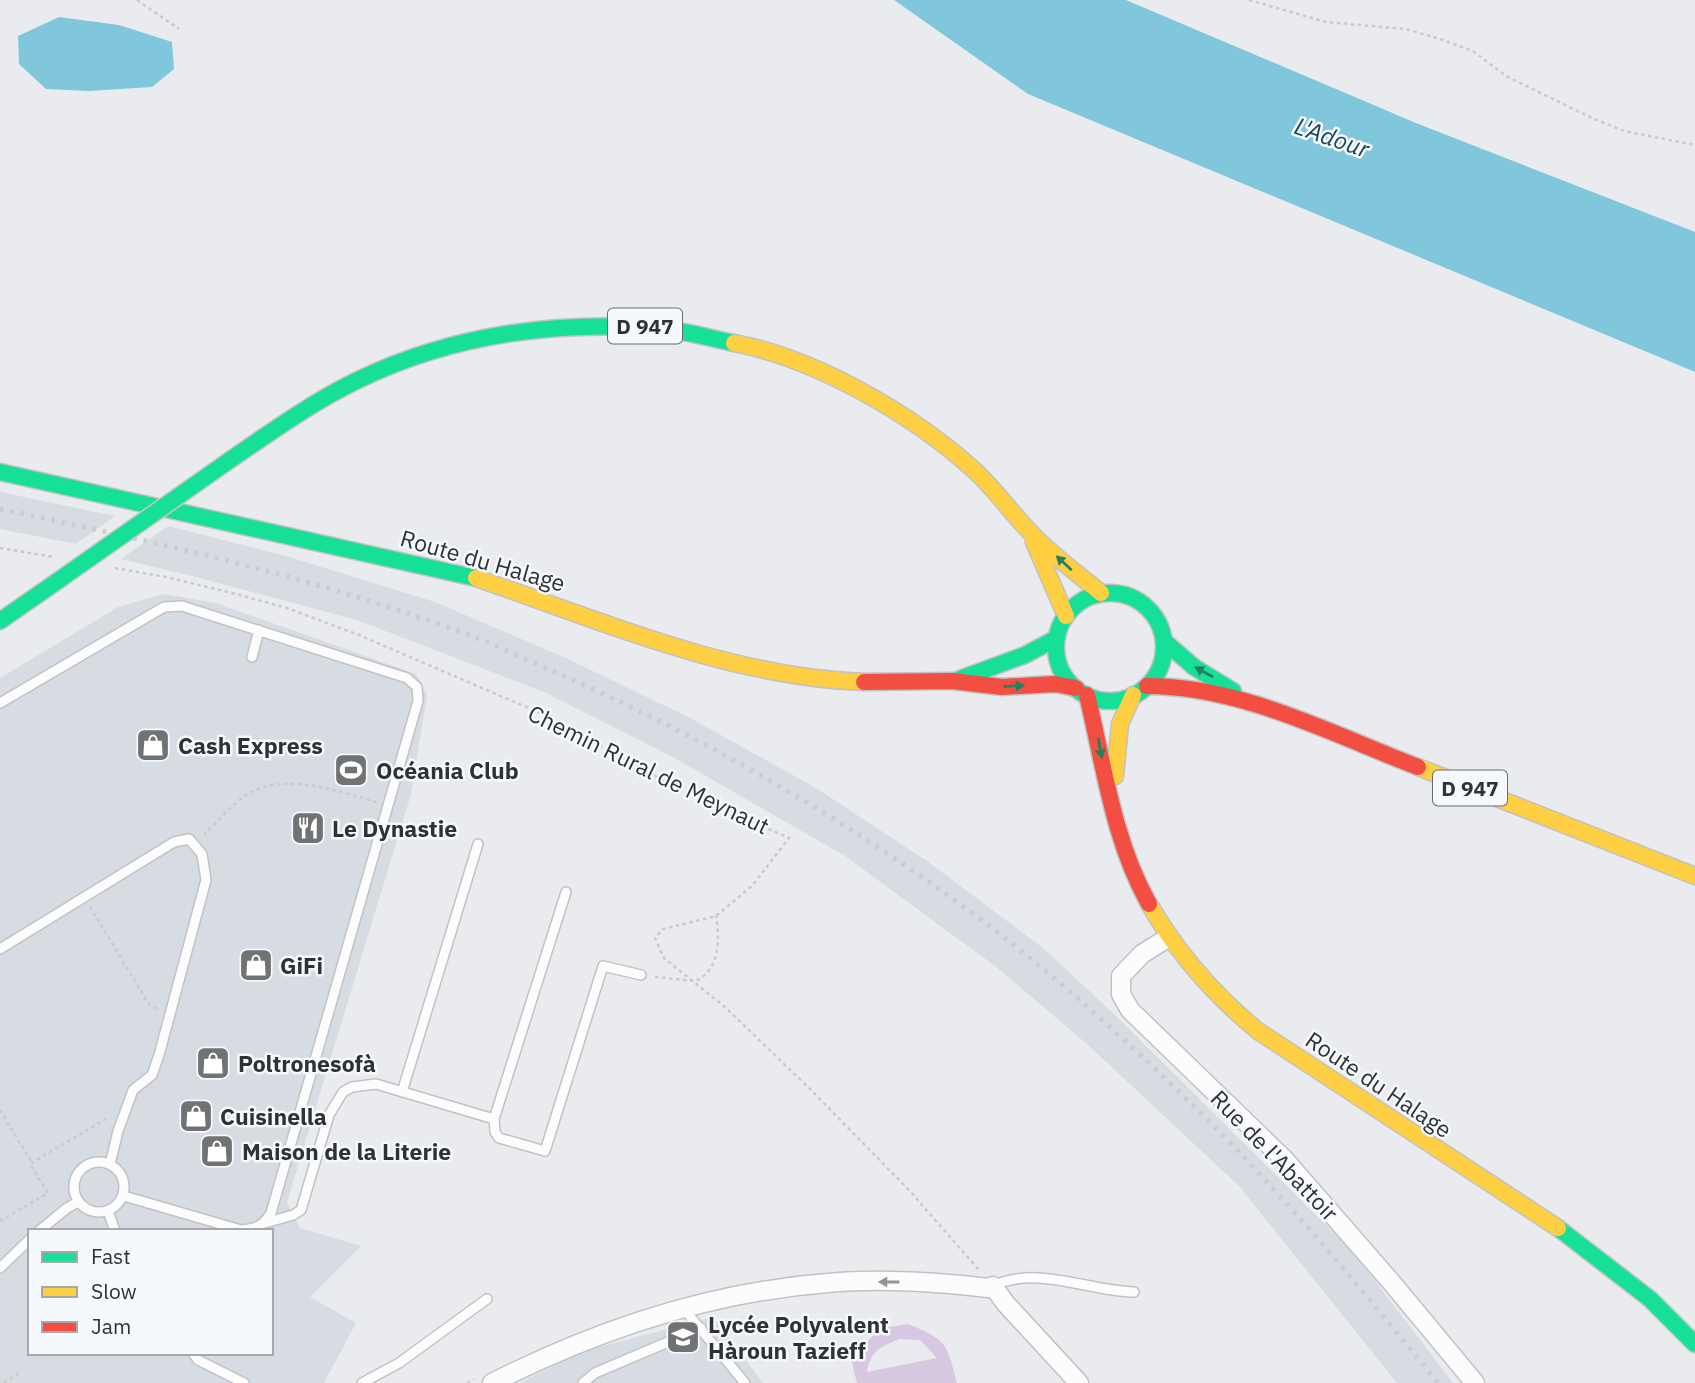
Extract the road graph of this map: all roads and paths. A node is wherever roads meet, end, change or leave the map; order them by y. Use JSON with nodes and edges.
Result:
{"nodes":[{"id":1,"x":137,"y":0,"type":"edge"},
{"id":2,"x":1249,"y":0,"type":"edge"},
{"id":3,"x":179,"y":29,"type":"dead end"},
{"id":4,"x":1695,"y":145,"type":"edge"},
{"id":5,"x":0,"y":472,"type":"edge"},
{"id":6,"x":1029,"y":530,"type":"junction"},
{"id":7,"x":0,"y":548,"type":"edge"},
{"id":8,"x":56,"y":558,"type":"dead end"},
{"id":9,"x":111,"y":567,"type":"dead end"},
{"id":10,"x":1101,"y":593,"type":"junction"},
{"id":11,"x":1066,"y":616,"type":"junction"},
{"id":12,"x":0,"y":621,"type":"edge"},
{"id":13,"x":259,"y":630,"type":"junction"},
{"id":14,"x":1057,"y":638,"type":"junction"},
{"id":15,"x":1164,"y":641,"type":"junction"},
{"id":16,"x":252,"y":657,"type":"dead end"},
{"id":17,"x":953,"y":681,"type":"junction"},
{"id":18,"x":1140,"y":691,"type":"junction"},
{"id":19,"x":1082,"y":692,"type":"junction"},
{"id":20,"x":1246,"y":700,"type":"junction"},
{"id":21,"x":0,"y":704,"type":"edge"},
{"id":22,"x":1112,"y":802,"type":"junction"},
{"id":23,"x":388,"y":805,"type":"junction"},
{"id":24,"x":478,"y":844,"type":"dead end"},
{"id":25,"x":194,"y":845,"type":"junction"},
{"id":26,"x":1695,"y":876,"type":"edge"},
{"id":27,"x":566,"y":892,"type":"dead end"},
{"id":28,"x":85,"y":898,"type":"junction"},
{"id":29,"x":716,"y":916,"type":"junction"},
{"id":30,"x":1170,"y":937,"type":"junction"},
{"id":31,"x":0,"y":949,"type":"edge"},
{"id":32,"x":641,"y":975,"type":"joint"},
{"id":33,"x":695,"y":981,"type":"junction"},
{"id":34,"x":169,"y":1013,"type":"junction"},
{"id":35,"x":402,"y":1092,"type":"junction"},
{"id":36,"x":0,"y":1110,"type":"edge"},
{"id":37,"x":122,"y":1116,"type":"junction"},
{"id":38,"x":494,"y":1119,"type":"junction"},
{"id":39,"x":32,"y":1163,"type":"junction"},
{"id":40,"x":110,"y":1164,"type":"junction"},
{"id":41,"x":124,"y":1196,"type":"junction"},
{"id":42,"x":78,"y":1202,"type":"junction"},
{"id":43,"x":108,"y":1212,"type":"junction"},
{"id":44,"x":0,"y":1221,"type":"edge"},
{"id":45,"x":265,"y":1223,"type":"junction"},
{"id":46,"x":42,"y":1229,"type":"edge"},
{"id":47,"x":114,"y":1229,"type":"edge"},
{"id":48,"x":238,"y":1229,"type":"edge"},
{"id":49,"x":254,"y":1229,"type":"edge"},
{"id":50,"x":28,"y":1242,"type":"edge"},
{"id":51,"x":0,"y":1268,"type":"edge"},
{"id":52,"x":993,"y":1286,"type":"junction"},
{"id":53,"x":1134,"y":1292,"type":"dead end"},
{"id":54,"x":487,"y":1299,"type":"dead end"},
{"id":55,"x":683,"y":1308,"type":"junction"},
{"id":56,"x":701,"y":1328,"type":"junction"},
{"id":57,"x":1695,"y":1343,"type":"edge"},
{"id":58,"x":194,"y":1355,"type":"edge"},
{"id":59,"x":19,"y":1373,"type":"dead end"},
{"id":60,"x":4,"y":1383,"type":"edge"},
{"id":61,"x":244,"y":1383,"type":"edge"},
{"id":62,"x":362,"y":1383,"type":"edge"},
{"id":63,"x":492,"y":1383,"type":"edge"},
{"id":64,"x":583,"y":1383,"type":"edge"},
{"id":65,"x":745,"y":1383,"type":"edge"},
{"id":66,"x":1079,"y":1383,"type":"edge"},
{"id":67,"x":1475,"y":1383,"type":"edge"}],
"edges":[{"from":1,"to":3,"type":"path"},
{"from":2,"to":4,"type":"path"},
{"from":5,"to":17,"type":"main road","name":"Route du Halage"},
{"from":10,"to":6,"type":"main road","number":"D 947","one_way":true},
{"from":6,"to":11,"type":"main road","number":"D 947"},
{"from":6,"to":12,"type":"main road","number":"D 947","bridge":true},
{"from":7,"to":8,"type":"path"},
{"from":9,"to":29,"type":"path","name":"Chemin Rural de Meynaut"},
{"from":10,"to":11,"type":"main road"},
{"from":10,"to":15,"type":"main road"},
{"from":11,"to":14,"type":"main road"},
{"from":13,"to":16,"type":"lane"},
{"from":13,"to":21,"type":"lane"},
{"from":13,"to":23,"type":"lane"},
{"from":14,"to":17,"type":"main road","name":"Route du Halage"},
{"from":14,"to":19,"type":"main road"},
{"from":15,"to":18,"type":"main road"},
{"from":20,"to":15,"type":"main road","number":"D 947","one_way":true},
{"from":17,"to":19,"type":"main road","name":"Route du Halage","one_way":true},
{"from":18,"to":19,"type":"main road"},
{"from":18,"to":20,"type":"main road","number":"D 947"},
{"from":18,"to":22,"type":"main road","name":"Route du Halage"},
{"from":19,"to":22,"type":"main road","name":"Route du Halage","one_way":true},
{"from":20,"to":26,"type":"main road","number":"D 947"},
{"from":22,"to":30,"type":"main road","name":"Route du Halage"},
{"from":23,"to":25,"type":"path"},
{"from":23,"to":45,"type":"lane"},
{"from":24,"to":35,"type":"lane"},
{"from":25,"to":28,"type":"lane"},
{"from":25,"to":34,"type":"lane"},
{"from":27,"to":38,"type":"lane"},
{"from":28,"to":31,"type":"lane"},
{"from":28,"to":34,"type":"path"},
{"from":29,"to":33,"type":"path"},
{"from":29,"to":33,"type":"path","name":"Chemin Rural de Meynaut"},
{"from":30,"to":57,"type":"main road","name":"Route du Halage"},
{"from":30,"to":67,"type":"street","name":"Rue de l'Abattoir"},
{"from":32,"to":33,"type":"path"},
{"from":32,"to":38,"type":"lane"},
{"from":33,"to":52,"type":"path","name":"Chemin Rural de Meynaut"},
{"from":34,"to":37,"type":"lane"},
{"from":35,"to":38,"type":"lane"},
{"from":35,"to":45,"type":"lane"},
{"from":36,"to":39,"type":"path"},
{"from":37,"to":39,"type":"path"},
{"from":37,"to":40,"type":"lane"},
{"from":39,"to":44,"type":"path"},
{"from":40,"to":41,"type":"lane"},
{"from":40,"to":42,"type":"lane"},
{"from":41,"to":43,"type":"lane"},
{"from":41,"to":48,"type":"lane"},
{"from":42,"to":43,"type":"lane"},
{"from":42,"to":46,"type":"lane"},
{"from":43,"to":47,"type":"lane"},
{"from":45,"to":49,"type":"lane"},
{"from":50,"to":51,"type":"lane"},
{"from":52,"to":53,"type":"lane"},
{"from":52,"to":55,"type":"street","one_way":true},
{"from":52,"to":66,"type":"street"},
{"from":54,"to":62,"type":"lane"},
{"from":55,"to":56,"type":"lane"},
{"from":55,"to":63,"type":"street"},
{"from":56,"to":64,"type":"lane"},
{"from":56,"to":65,"type":"lane"},
{"from":58,"to":61,"type":"lane"},
{"from":59,"to":60,"type":"path"}]}
